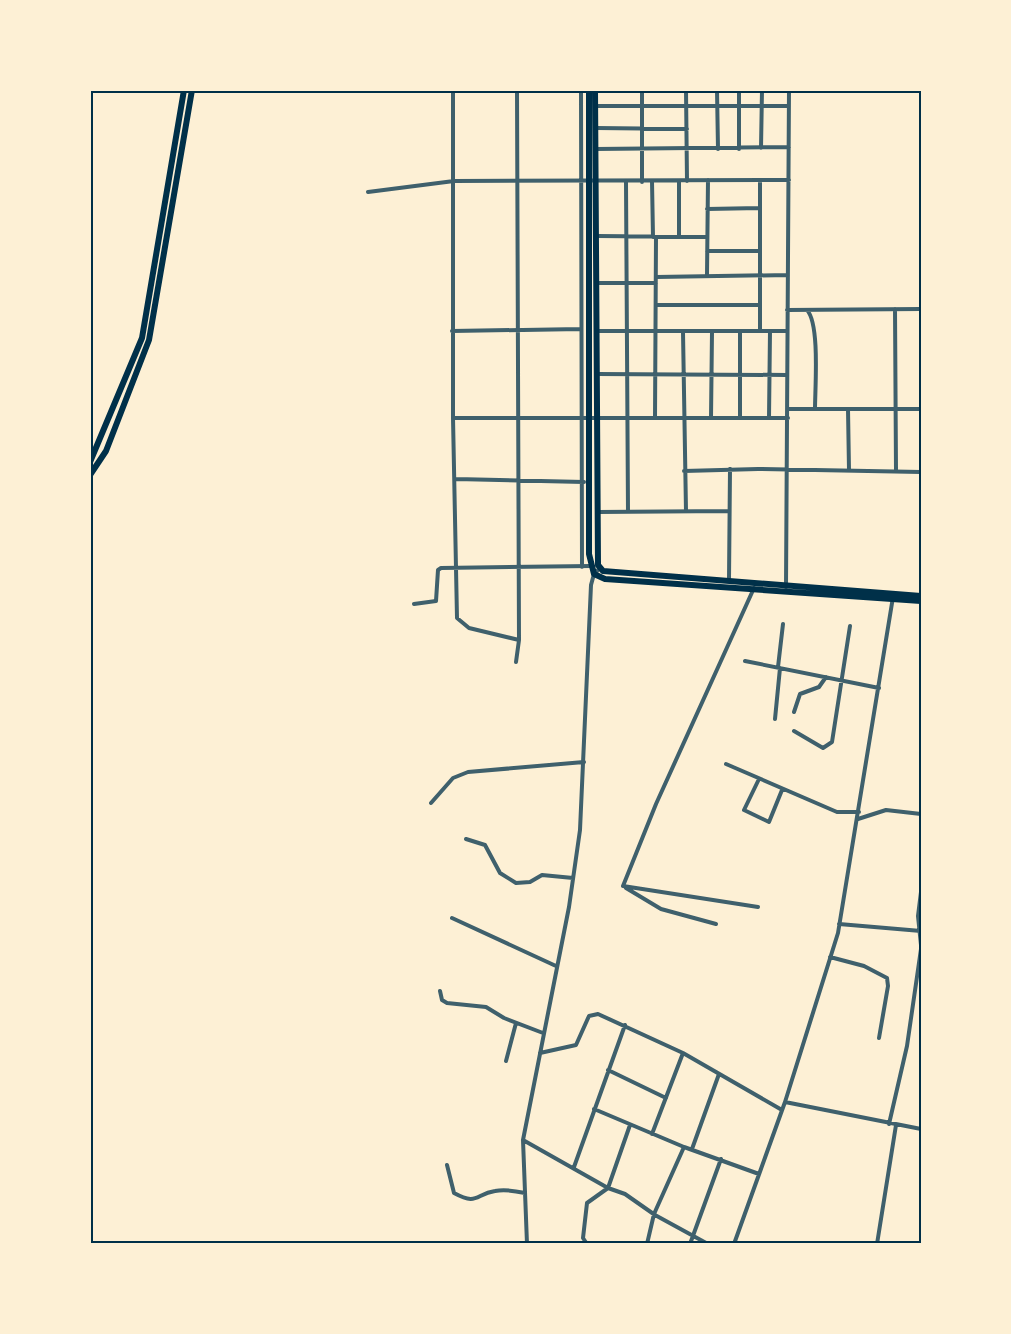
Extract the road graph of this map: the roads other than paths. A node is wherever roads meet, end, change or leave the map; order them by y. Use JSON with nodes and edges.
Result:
{"nodes":[{"id":1,"x":184,"y":90,"type":"edge"},
{"id":2,"x":192,"y":90,"type":"edge"},
{"id":3,"x":453,"y":90,"type":"edge"},
{"id":4,"x":517,"y":90,"type":"edge"},
{"id":5,"x":581,"y":90,"type":"edge"},
{"id":6,"x":589,"y":90,"type":"edge"},
{"id":7,"x":595,"y":90,"type":"edge"},
{"id":8,"x":642,"y":90,"type":"edge"},
{"id":9,"x":686,"y":90,"type":"edge"},
{"id":10,"x":717,"y":90,"type":"edge"},
{"id":11,"x":739,"y":90,"type":"edge"},
{"id":12,"x":762,"y":90,"type":"edge"},
{"id":13,"x":789,"y":90,"type":"edge"},
{"id":14,"x":595,"y":106,"type":"junction"},
{"id":15,"x":642,"y":106,"type":"junction"},
{"id":16,"x":687,"y":106,"type":"junction"},
{"id":17,"x":789,"y":106,"type":"junction"},
{"id":18,"x":739,"y":107,"type":"junction"},
{"id":19,"x":761,"y":107,"type":"junction"},
{"id":20,"x":718,"y":108,"type":"junction"},
{"id":21,"x":596,"y":128,"type":"junction"},
{"id":22,"x":642,"y":128,"type":"junction"},
{"id":23,"x":687,"y":129,"type":"junction"},
{"id":24,"x":789,"y":147,"type":"junction"},
{"id":25,"x":739,"y":148,"type":"junction"},
{"id":26,"x":761,"y":148,"type":"junction"},
{"id":27,"x":596,"y":149,"type":"junction"},
{"id":28,"x":687,"y":149,"type":"junction"},
{"id":29,"x":718,"y":149,"type":"junction"},
{"id":30,"x":642,"y":150,"type":"junction"},
{"id":31,"x":589,"y":180,"type":"junction"},
{"id":32,"x":708,"y":180,"type":"junction"},
{"id":33,"x":760,"y":180,"type":"junction"},
{"id":34,"x":789,"y":180,"type":"junction"},
{"id":35,"x":454,"y":181,"type":"junction"},
{"id":36,"x":516,"y":181,"type":"junction"},
{"id":37,"x":679,"y":181,"type":"junction"},
{"id":38,"x":687,"y":181,"type":"junction"},
{"id":39,"x":626,"y":182,"type":"junction"},
{"id":40,"x":642,"y":182,"type":"junction"},
{"id":41,"x":652,"y":182,"type":"junction"},
{"id":42,"x":368,"y":192,"type":"dead end"},
{"id":43,"x":760,"y":208,"type":"junction"},
{"id":44,"x":707,"y":209,"type":"junction"},
{"id":45,"x":597,"y":237,"type":"junction"},
{"id":46,"x":627,"y":237,"type":"junction"},
{"id":47,"x":655,"y":237,"type":"junction"},
{"id":48,"x":679,"y":237,"type":"junction"},
{"id":49,"x":706,"y":237,"type":"junction"},
{"id":50,"x":706,"y":251,"type":"junction"},
{"id":51,"x":760,"y":251,"type":"junction"},
{"id":52,"x":707,"y":275,"type":"junction"},
{"id":53,"x":760,"y":275,"type":"junction"},
{"id":54,"x":788,"y":276,"type":"junction"},
{"id":55,"x":656,"y":277,"type":"junction"},
{"id":56,"x":597,"y":283,"type":"junction"},
{"id":57,"x":628,"y":283,"type":"junction"},
{"id":58,"x":656,"y":283,"type":"junction"},
{"id":59,"x":656,"y":305,"type":"junction"},
{"id":60,"x":760,"y":305,"type":"junction"},
{"id":61,"x":895,"y":309,"type":"junction"},
{"id":62,"x":921,"y":309,"type":"edge"},
{"id":63,"x":787,"y":310,"type":"junction"},
{"id":64,"x":807,"y":310,"type":"junction"},
{"id":65,"x":581,"y":329,"type":"junction"},
{"id":66,"x":452,"y":331,"type":"junction"},
{"id":67,"x":597,"y":331,"type":"junction"},
{"id":68,"x":657,"y":331,"type":"junction"},
{"id":69,"x":740,"y":331,"type":"junction"},
{"id":70,"x":760,"y":331,"type":"junction"},
{"id":71,"x":770,"y":331,"type":"junction"},
{"id":72,"x":787,"y":331,"type":"junction"},
{"id":73,"x":517,"y":332,"type":"junction"},
{"id":74,"x":628,"y":332,"type":"junction"},
{"id":75,"x":683,"y":332,"type":"junction"},
{"id":76,"x":712,"y":332,"type":"junction"},
{"id":77,"x":597,"y":374,"type":"junction"},
{"id":78,"x":683,"y":374,"type":"junction"},
{"id":79,"x":711,"y":374,"type":"junction"},
{"id":80,"x":741,"y":374,"type":"junction"},
{"id":81,"x":769,"y":374,"type":"junction"},
{"id":82,"x":629,"y":375,"type":"junction"},
{"id":83,"x":657,"y":375,"type":"junction"},
{"id":84,"x":787,"y":375,"type":"junction"},
{"id":85,"x":788,"y":409,"type":"junction"},
{"id":86,"x":815,"y":409,"type":"junction"},
{"id":87,"x":848,"y":409,"type":"junction"},
{"id":88,"x":894,"y":409,"type":"junction"},
{"id":89,"x":921,"y":409,"type":"edge"},
{"id":90,"x":453,"y":418,"type":"junction"},
{"id":91,"x":581,"y":418,"type":"junction"},
{"id":92,"x":589,"y":418,"type":"junction"},
{"id":93,"x":598,"y":418,"type":"junction"},
{"id":94,"x":655,"y":418,"type":"junction"},
{"id":95,"x":683,"y":418,"type":"junction"},
{"id":96,"x":711,"y":418,"type":"junction"},
{"id":97,"x":740,"y":418,"type":"junction"},
{"id":98,"x":769,"y":418,"type":"junction"},
{"id":99,"x":788,"y":418,"type":"junction"},
{"id":100,"x":518,"y":419,"type":"junction"},
{"id":101,"x":628,"y":419,"type":"junction"},
{"id":102,"x":90,"y":462,"type":"edge"},
{"id":103,"x":730,"y":469,"type":"junction"},
{"id":104,"x":788,"y":470,"type":"junction"},
{"id":105,"x":849,"y":470,"type":"junction"},
{"id":106,"x":684,"y":471,"type":"junction"},
{"id":107,"x":896,"y":471,"type":"junction"},
{"id":108,"x":921,"y":472,"type":"edge"},
{"id":109,"x":90,"y":475,"type":"edge"},
{"id":110,"x":456,"y":479,"type":"junction"},
{"id":111,"x":518,"y":482,"type":"junction"},
{"id":112,"x":586,"y":482,"type":"junction"},
{"id":113,"x":686,"y":511,"type":"junction"},
{"id":114,"x":729,"y":511,"type":"junction"},
{"id":115,"x":598,"y":512,"type":"junction"},
{"id":116,"x":628,"y":512,"type":"junction"},
{"id":117,"x":586,"y":566,"type":"junction"},
{"id":118,"x":599,"y":566,"type":"junction"},
{"id":119,"x":456,"y":567,"type":"junction"},
{"id":120,"x":518,"y":567,"type":"junction"},
{"id":121,"x":594,"y":574,"type":"junction"},
{"id":122,"x":729,"y":580,"type":"junction"},
{"id":123,"x":755,"y":585,"type":"junction"},
{"id":124,"x":786,"y":587,"type":"junction"},
{"id":125,"x":893,"y":596,"type":"junction"},
{"id":126,"x":921,"y":596,"type":"edge"},
{"id":127,"x":921,"y":601,"type":"edge"},
{"id":128,"x":414,"y":604,"type":"dead end"},
{"id":129,"x":783,"y":624,"type":"dead end"},
{"id":130,"x":850,"y":626,"type":"dead end"},
{"id":131,"x":519,"y":640,"type":"junction"},
{"id":132,"x":745,"y":661,"type":"dead end"},
{"id":133,"x":516,"y":662,"type":"dead end"},
{"id":134,"x":779,"y":668,"type":"junction"},
{"id":135,"x":826,"y":677,"type":"junction"},
{"id":136,"x":842,"y":681,"type":"junction"},
{"id":137,"x":879,"y":688,"type":"junction"},
{"id":138,"x":794,"y":712,"type":"dead end"},
{"id":139,"x":775,"y":719,"type":"dead end"},
{"id":140,"x":794,"y":731,"type":"dead end"},
{"id":141,"x":584,"y":762,"type":"junction"},
{"id":142,"x":726,"y":764,"type":"dead end"},
{"id":143,"x":759,"y":779,"type":"junction"},
{"id":144,"x":782,"y":790,"type":"junction"},
{"id":145,"x":431,"y":804,"type":"dead end"},
{"id":146,"x":860,"y":812,"type":"junction"},
{"id":147,"x":921,"y":814,"type":"edge"},
{"id":148,"x":858,"y":819,"type":"junction"},
{"id":149,"x":466,"y":839,"type":"dead end"},
{"id":150,"x":573,"y":878,"type":"junction"},
{"id":151,"x":623,"y":886,"type":"junction"},
{"id":152,"x":921,"y":892,"type":"edge"},
{"id":153,"x":758,"y":907,"type":"dead end"},
{"id":154,"x":452,"y":918,"type":"dead end"},
{"id":155,"x":716,"y":924,"type":"dead end"},
{"id":156,"x":839,"y":924,"type":"junction"},
{"id":157,"x":920,"y":931,"type":"edge"},
{"id":158,"x":921,"y":947,"type":"edge"},
{"id":159,"x":830,"y":957,"type":"junction"},
{"id":160,"x":556,"y":966,"type":"junction"},
{"id":161,"x":440,"y":991,"type":"dead end"},
{"id":162,"x":516,"y":1023,"type":"junction"},
{"id":163,"x":625,"y":1024,"type":"junction"},
{"id":164,"x":543,"y":1033,"type":"junction"},
{"id":165,"x":879,"y":1038,"type":"dead end"},
{"id":166,"x":540,"y":1053,"type":"junction"},
{"id":167,"x":683,"y":1053,"type":"junction"},
{"id":168,"x":506,"y":1061,"type":"dead end"},
{"id":169,"x":608,"y":1070,"type":"junction"},
{"id":170,"x":719,"y":1074,"type":"junction"},
{"id":171,"x":666,"y":1098,"type":"junction"},
{"id":172,"x":785,"y":1102,"type":"junction"},
{"id":173,"x":594,"y":1109,"type":"junction"},
{"id":174,"x":782,"y":1110,"type":"junction"},
{"id":175,"x":889,"y":1124,"type":"junction"},
{"id":176,"x":630,"y":1125,"type":"junction"},
{"id":177,"x":897,"y":1125,"type":"junction"},
{"id":178,"x":921,"y":1129,"type":"edge"},
{"id":179,"x":652,"y":1134,"type":"junction"},
{"id":180,"x":523,"y":1140,"type":"junction"},
{"id":181,"x":684,"y":1148,"type":"junction"},
{"id":182,"x":692,"y":1149,"type":"junction"},
{"id":183,"x":721,"y":1159,"type":"junction"},
{"id":184,"x":447,"y":1165,"type":"dead end"},
{"id":185,"x":574,"y":1167,"type":"junction"},
{"id":186,"x":759,"y":1174,"type":"junction"},
{"id":187,"x":608,"y":1188,"type":"junction"},
{"id":188,"x":525,"y":1193,"type":"junction"},
{"id":189,"x":654,"y":1214,"type":"junction"},
{"id":190,"x":691,"y":1235,"type":"junction"},
{"id":191,"x":527,"y":1244,"type":"edge"},
{"id":192,"x":587,"y":1244,"type":"edge"},
{"id":193,"x":647,"y":1244,"type":"edge"},
{"id":194,"x":690,"y":1244,"type":"edge"},
{"id":195,"x":708,"y":1244,"type":"edge"},
{"id":196,"x":734,"y":1244,"type":"edge"},
{"id":197,"x":877,"y":1244,"type":"edge"}],
"edges":[{"from":1,"to":102,"type":"main road"},
{"from":2,"to":109,"type":"main road"},
{"from":3,"to":35,"type":"street"},
{"from":4,"to":36,"type":"street"},
{"from":5,"to":31,"type":"street"},
{"from":6,"to":31,"type":"main road"},
{"from":7,"to":14,"type":"main road"},
{"from":8,"to":15,"type":"street"},
{"from":9,"to":16,"type":"street"},
{"from":10,"to":20,"type":"street"},
{"from":11,"to":18,"type":"street"},
{"from":12,"to":19,"type":"street"},
{"from":13,"to":17,"type":"street"},
{"from":14,"to":15,"type":"street"},
{"from":14,"to":21,"type":"main road"},
{"from":15,"to":16,"type":"street"},
{"from":15,"to":22,"type":"street"},
{"from":16,"to":20,"type":"street"},
{"from":16,"to":23,"type":"street"},
{"from":17,"to":19,"type":"street"},
{"from":17,"to":24,"type":"street"},
{"from":18,"to":19,"type":"street"},
{"from":18,"to":20,"type":"street"},
{"from":18,"to":25,"type":"street"},
{"from":19,"to":26,"type":"street"},
{"from":20,"to":29,"type":"street"},
{"from":21,"to":22,"type":"street"},
{"from":21,"to":27,"type":"main road"},
{"from":22,"to":23,"type":"street"},
{"from":22,"to":30,"type":"street"},
{"from":23,"to":28,"type":"street"},
{"from":24,"to":26,"type":"street"},
{"from":24,"to":34,"type":"street"},
{"from":25,"to":26,"type":"street"},
{"from":25,"to":29,"type":"street"},
{"from":27,"to":30,"type":"street"},
{"from":27,"to":31,"type":"main road"},
{"from":28,"to":29,"type":"street"},
{"from":28,"to":30,"type":"street"},
{"from":28,"to":38,"type":"street"},
{"from":30,"to":40,"type":"street"},
{"from":31,"to":36,"type":"street"},
{"from":31,"to":39,"type":"street"},
{"from":31,"to":45,"type":"main road"},
{"from":31,"to":65,"type":"street"},
{"from":31,"to":92,"type":"main road"},
{"from":32,"to":33,"type":"street"},
{"from":32,"to":38,"type":"street"},
{"from":32,"to":44,"type":"street"},
{"from":33,"to":34,"type":"street"},
{"from":33,"to":43,"type":"street"},
{"from":34,"to":54,"type":"street"},
{"from":35,"to":36,"type":"street"},
{"from":35,"to":42,"type":"street"},
{"from":35,"to":66,"type":"street"},
{"from":36,"to":73,"type":"street"},
{"from":37,"to":38,"type":"street"},
{"from":37,"to":41,"type":"street"},
{"from":37,"to":48,"type":"street"},
{"from":39,"to":40,"type":"street"},
{"from":39,"to":46,"type":"street"},
{"from":40,"to":41,"type":"street"},
{"from":41,"to":47,"type":"street"},
{"from":43,"to":44,"type":"street"},
{"from":43,"to":51,"type":"street"},
{"from":44,"to":49,"type":"street"},
{"from":45,"to":46,"type":"street"},
{"from":45,"to":56,"type":"main road"},
{"from":46,"to":47,"type":"street"},
{"from":46,"to":57,"type":"street"},
{"from":47,"to":48,"type":"street"},
{"from":47,"to":55,"type":"street"},
{"from":48,"to":49,"type":"street"},
{"from":49,"to":50,"type":"street"},
{"from":50,"to":51,"type":"street"},
{"from":50,"to":52,"type":"street"},
{"from":51,"to":53,"type":"street"},
{"from":52,"to":53,"type":"street"},
{"from":52,"to":55,"type":"street"},
{"from":53,"to":54,"type":"street"},
{"from":53,"to":60,"type":"street"},
{"from":54,"to":63,"type":"street"},
{"from":55,"to":58,"type":"street"},
{"from":56,"to":57,"type":"street"},
{"from":56,"to":67,"type":"main road"},
{"from":57,"to":58,"type":"street"},
{"from":57,"to":74,"type":"street"},
{"from":58,"to":59,"type":"street"},
{"from":59,"to":60,"type":"street"},
{"from":59,"to":68,"type":"street"},
{"from":60,"to":70,"type":"street"},
{"from":61,"to":62,"type":"street"},
{"from":61,"to":64,"type":"street"},
{"from":61,"to":88,"type":"street"},
{"from":63,"to":64,"type":"street"},
{"from":63,"to":72,"type":"street"},
{"from":64,"to":86,"type":"street"},
{"from":65,"to":73,"type":"street"},
{"from":65,"to":91,"type":"street"},
{"from":66,"to":73,"type":"street"},
{"from":66,"to":90,"type":"street"},
{"from":67,"to":74,"type":"street"},
{"from":67,"to":77,"type":"main road"},
{"from":68,"to":74,"type":"street"},
{"from":68,"to":75,"type":"street"},
{"from":68,"to":83,"type":"street"},
{"from":69,"to":70,"type":"street"},
{"from":69,"to":76,"type":"street"},
{"from":69,"to":80,"type":"street"},
{"from":70,"to":71,"type":"street"},
{"from":71,"to":72,"type":"street"},
{"from":71,"to":81,"type":"street"},
{"from":72,"to":84,"type":"street"},
{"from":73,"to":100,"type":"street"},
{"from":74,"to":82,"type":"street"},
{"from":75,"to":76,"type":"street"},
{"from":75,"to":78,"type":"street"},
{"from":76,"to":79,"type":"street"},
{"from":77,"to":82,"type":"street"},
{"from":77,"to":93,"type":"main road"},
{"from":78,"to":79,"type":"street"},
{"from":78,"to":83,"type":"street"},
{"from":78,"to":95,"type":"street"},
{"from":79,"to":80,"type":"street"},
{"from":79,"to":96,"type":"street"},
{"from":80,"to":81,"type":"street"},
{"from":80,"to":97,"type":"street"},
{"from":81,"to":84,"type":"street"},
{"from":81,"to":98,"type":"street"},
{"from":82,"to":83,"type":"street"},
{"from":82,"to":101,"type":"street"},
{"from":83,"to":94,"type":"street"},
{"from":84,"to":85,"type":"street"},
{"from":85,"to":86,"type":"street"},
{"from":85,"to":99,"type":"street"},
{"from":86,"to":87,"type":"street"},
{"from":87,"to":88,"type":"street"},
{"from":87,"to":105,"type":"street"},
{"from":88,"to":89,"type":"street"},
{"from":88,"to":107,"type":"street"},
{"from":90,"to":100,"type":"street"},
{"from":90,"to":110,"type":"street"},
{"from":91,"to":92,"type":"street"},
{"from":91,"to":100,"type":"street"},
{"from":91,"to":112,"type":"street"},
{"from":92,"to":93,"type":"street"},
{"from":92,"to":112,"type":"main road"},
{"from":93,"to":101,"type":"street"},
{"from":93,"to":115,"type":"main road"},
{"from":94,"to":95,"type":"street"},
{"from":94,"to":101,"type":"street"},
{"from":95,"to":96,"type":"street"},
{"from":95,"to":106,"type":"street"},
{"from":96,"to":97,"type":"street"},
{"from":97,"to":98,"type":"street"},
{"from":98,"to":99,"type":"street"},
{"from":99,"to":104,"type":"street"},
{"from":100,"to":111,"type":"street"},
{"from":101,"to":116,"type":"street"},
{"from":103,"to":104,"type":"street"},
{"from":103,"to":106,"type":"street"},
{"from":103,"to":114,"type":"street"},
{"from":104,"to":105,"type":"street"},
{"from":104,"to":124,"type":"street"},
{"from":105,"to":107,"type":"street"},
{"from":106,"to":113,"type":"street"},
{"from":107,"to":108,"type":"street"},
{"from":110,"to":111,"type":"street"},
{"from":110,"to":119,"type":"street"},
{"from":111,"to":112,"type":"street"},
{"from":111,"to":120,"type":"street"},
{"from":112,"to":117,"type":"main road"},
{"from":113,"to":114,"type":"street"},
{"from":113,"to":116,"type":"street"},
{"from":114,"to":122,"type":"street"},
{"from":115,"to":116,"type":"street"},
{"from":115,"to":118,"type":"main road"},
{"from":117,"to":118,"type":"street"},
{"from":117,"to":120,"type":"street"},
{"from":117,"to":121,"type":"main road"},
{"from":118,"to":121,"type":"street"},
{"from":118,"to":122,"type":"main road"},
{"from":119,"to":120,"type":"street"},
{"from":119,"to":128,"type":"street"},
{"from":119,"to":131,"type":"street"},
{"from":120,"to":131,"type":"street"},
{"from":121,"to":123,"type":"main road"},
{"from":121,"to":141,"type":"street"},
{"from":122,"to":123,"type":"main road"},
{"from":123,"to":124,"type":"main road"},
{"from":123,"to":151,"type":"street"},
{"from":124,"to":125,"type":"main road"},
{"from":125,"to":126,"type":"main road"},
{"from":125,"to":127,"type":"main road"},
{"from":125,"to":137,"type":"street"},
{"from":129,"to":134,"type":"street"},
{"from":130,"to":136,"type":"street"},
{"from":131,"to":133,"type":"street"},
{"from":132,"to":134,"type":"street"},
{"from":134,"to":135,"type":"street"},
{"from":134,"to":139,"type":"street"},
{"from":135,"to":136,"type":"street"},
{"from":135,"to":138,"type":"street"},
{"from":136,"to":137,"type":"street"},
{"from":136,"to":140,"type":"street"},
{"from":137,"to":146,"type":"street"},
{"from":141,"to":145,"type":"street"},
{"from":141,"to":150,"type":"street"},
{"from":142,"to":143,"type":"street"},
{"from":143,"to":144,"type":"street"},
{"from":143,"to":144,"type":"street"},
{"from":144,"to":146,"type":"street"},
{"from":146,"to":148,"type":"street"},
{"from":147,"to":148,"type":"street"},
{"from":148,"to":156,"type":"street"},
{"from":149,"to":150,"type":"street"},
{"from":150,"to":160,"type":"street"},
{"from":151,"to":153,"type":"street"},
{"from":151,"to":155,"type":"street"},
{"from":152,"to":157,"type":"street"},
{"from":154,"to":160,"type":"street"},
{"from":156,"to":157,"type":"street"},
{"from":156,"to":159,"type":"street"},
{"from":157,"to":158,"type":"street"},
{"from":158,"to":175,"type":"street"},
{"from":159,"to":165,"type":"street"},
{"from":159,"to":172,"type":"street"},
{"from":160,"to":164,"type":"street"},
{"from":161,"to":162,"type":"street"},
{"from":162,"to":164,"type":"street"},
{"from":162,"to":168,"type":"street"},
{"from":163,"to":166,"type":"street"},
{"from":163,"to":167,"type":"street"},
{"from":163,"to":169,"type":"street"},
{"from":164,"to":166,"type":"street"},
{"from":166,"to":180,"type":"street"},
{"from":167,"to":170,"type":"street"},
{"from":167,"to":171,"type":"street"},
{"from":169,"to":171,"type":"street"},
{"from":169,"to":173,"type":"street"},
{"from":170,"to":174,"type":"street"},
{"from":170,"to":182,"type":"street"},
{"from":171,"to":179,"type":"street"},
{"from":172,"to":174,"type":"street"},
{"from":172,"to":175,"type":"street"},
{"from":173,"to":176,"type":"street"},
{"from":173,"to":185,"type":"street"},
{"from":174,"to":186,"type":"street"},
{"from":175,"to":177,"type":"street"},
{"from":176,"to":179,"type":"street"},
{"from":176,"to":187,"type":"street"},
{"from":177,"to":178,"type":"street"},
{"from":177,"to":197,"type":"street"},
{"from":179,"to":181,"type":"street"},
{"from":180,"to":185,"type":"street"},
{"from":180,"to":188,"type":"street"},
{"from":181,"to":182,"type":"street"},
{"from":181,"to":189,"type":"street"},
{"from":182,"to":183,"type":"street"},
{"from":183,"to":186,"type":"street"},
{"from":183,"to":190,"type":"street"},
{"from":184,"to":188,"type":"street"},
{"from":185,"to":187,"type":"street"},
{"from":186,"to":196,"type":"street"},
{"from":187,"to":189,"type":"street"},
{"from":187,"to":192,"type":"street"},
{"from":188,"to":191,"type":"street"},
{"from":189,"to":190,"type":"street"},
{"from":189,"to":193,"type":"street"},
{"from":190,"to":194,"type":"street"},
{"from":190,"to":195,"type":"street"}]}
